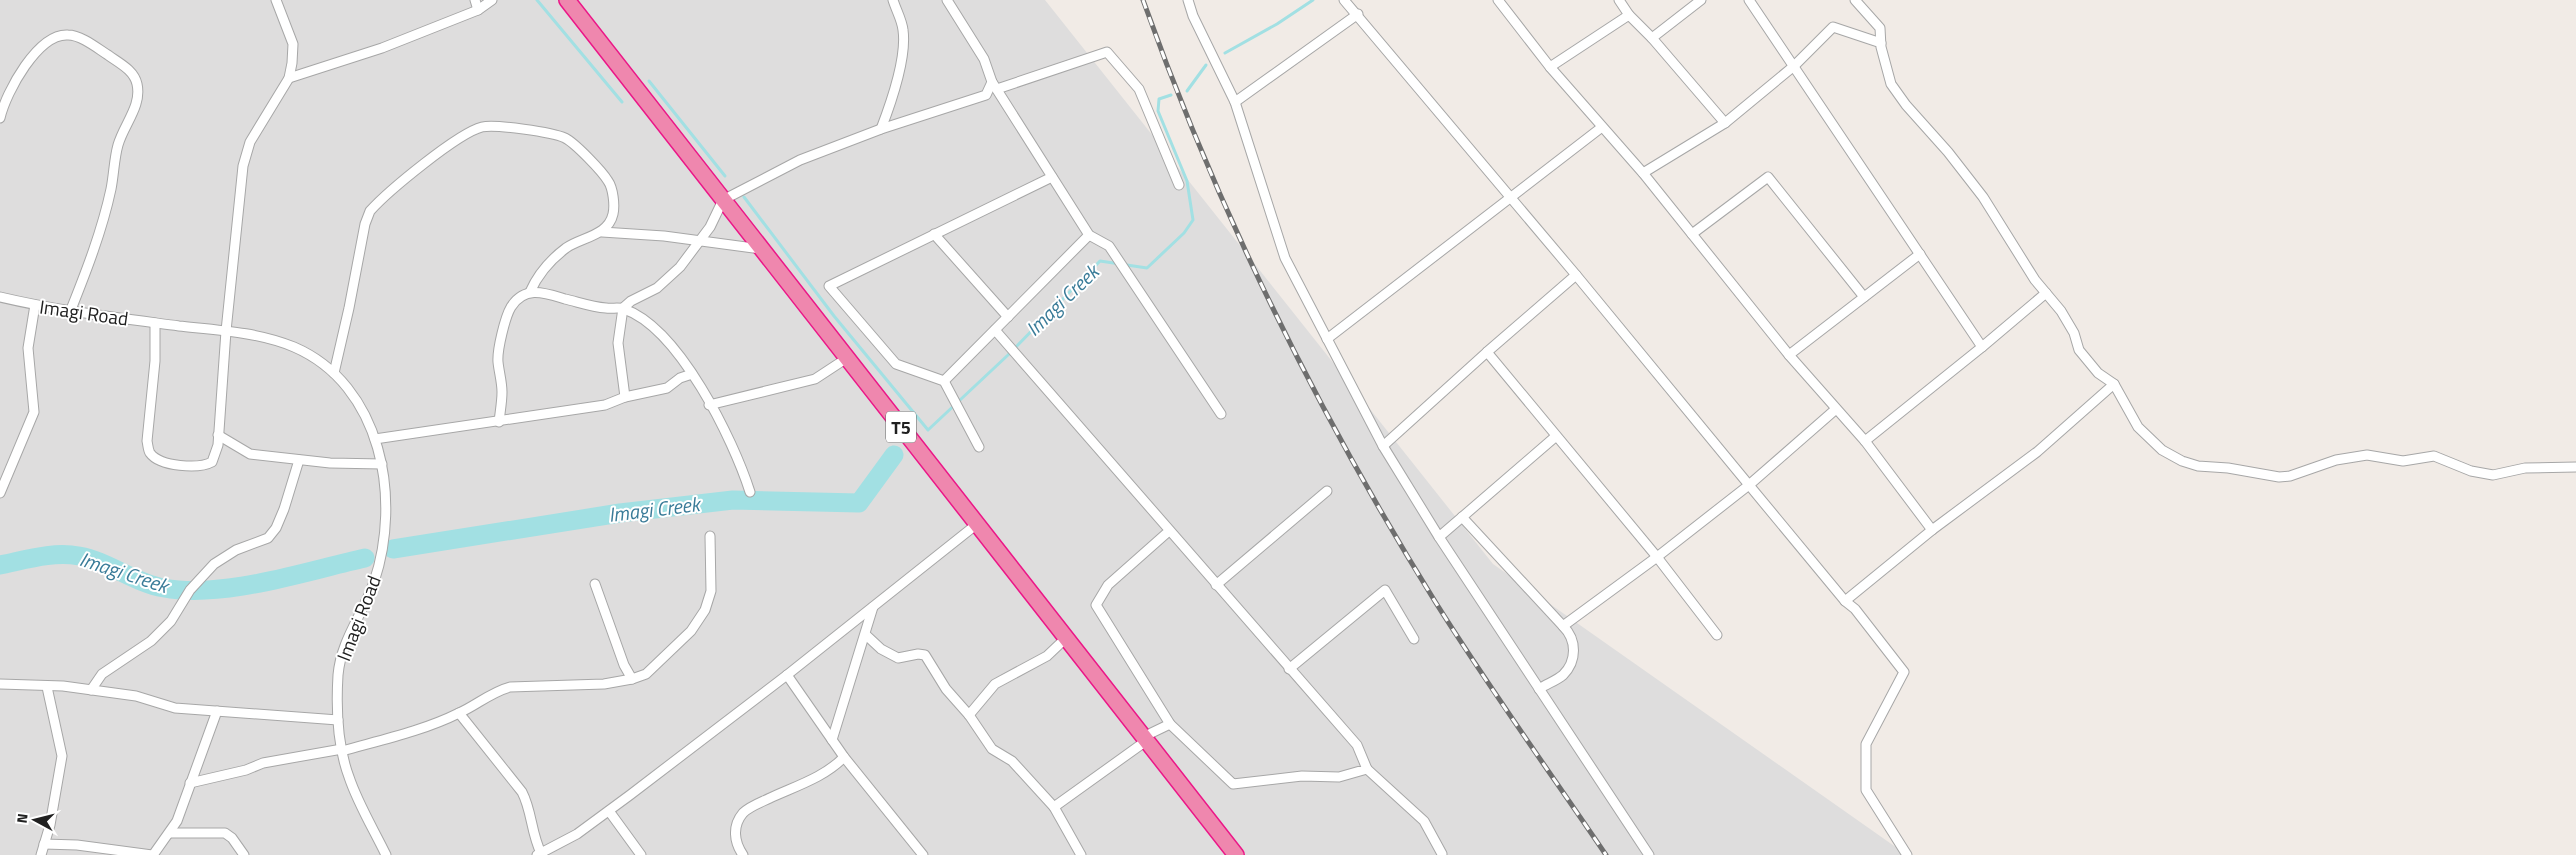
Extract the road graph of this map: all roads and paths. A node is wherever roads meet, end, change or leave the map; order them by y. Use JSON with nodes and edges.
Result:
{"nodes":[{"id":1,"x":276,"y":0,"type":"edge"},
{"id":2,"x":475,"y":0,"type":"edge"},
{"id":3,"x":492,"y":0,"type":"edge"},
{"id":4,"x":567,"y":0,"type":"edge"},
{"id":5,"x":893,"y":0,"type":"edge"},
{"id":6,"x":947,"y":0,"type":"edge"},
{"id":7,"x":1188,"y":0,"type":"edge"},
{"id":8,"x":1344,"y":0,"type":"edge"},
{"id":9,"x":1498,"y":0,"type":"edge"},
{"id":10,"x":1619,"y":0,"type":"edge"},
{"id":11,"x":1701,"y":0,"type":"edge"},
{"id":12,"x":1749,"y":0,"type":"edge"},
{"id":13,"x":1854,"y":0,"type":"edge"},
{"id":14,"x":478,"y":10,"type":"junction"},
{"id":15,"x":1358,"y":14,"type":"junction"},
{"id":16,"x":1629,"y":16,"type":"junction"},
{"id":17,"x":1652,"y":38,"type":"junction"},
{"id":18,"x":1881,"y":43,"type":"junction"},
{"id":19,"x":1794,"y":66,"type":"junction"},
{"id":20,"x":1550,"y":67,"type":"junction"},
{"id":21,"x":289,"y":78,"type":"junction"},
{"id":22,"x":994,"y":85,"type":"junction"},
{"id":23,"x":1235,"y":102,"type":"junction"},
{"id":24,"x":0,"y":118,"type":"edge"},
{"id":25,"x":1725,"y":122,"type":"junction"},
{"id":26,"x":1602,"y":127,"type":"junction"},
{"id":27,"x":881,"y":129,"type":"junction"},
{"id":28,"x":1643,"y":173,"type":"junction"},
{"id":29,"x":1052,"y":177,"type":"junction"},
{"id":30,"x":1179,"y":185,"type":"dead end"},
{"id":31,"x":1512,"y":199,"type":"junction"},
{"id":32,"x":724,"y":200,"type":"junction"},
{"id":33,"x":602,"y":232,"type":"junction"},
{"id":34,"x":934,"y":234,"type":"junction"},
{"id":35,"x":1692,"y":234,"type":"junction"},
{"id":36,"x":1089,"y":235,"type":"junction"},
{"id":37,"x":699,"y":241,"type":"junction"},
{"id":38,"x":762,"y":249,"type":"junction"},
{"id":39,"x":1920,"y":254,"type":"junction"},
{"id":40,"x":1576,"y":275,"type":"junction"},
{"id":41,"x":530,"y":292,"type":"junction"},
{"id":42,"x":2046,"y":293,"type":"junction"},
{"id":43,"x":0,"y":297,"type":"edge"},
{"id":44,"x":1864,"y":297,"type":"junction"},
{"id":45,"x":35,"y":305,"type":"junction"},
{"id":46,"x":623,"y":308,"type":"junction"},
{"id":47,"x":70,"y":312,"type":"junction"},
{"id":48,"x":1008,"y":317,"type":"junction"},
{"id":49,"x":155,"y":322,"type":"junction"},
{"id":50,"x":995,"y":330,"type":"junction"},
{"id":51,"x":226,"y":331,"type":"junction"},
{"id":52,"x":1327,"y":340,"type":"junction"},
{"id":53,"x":1982,"y":347,"type":"junction"},
{"id":54,"x":1487,"y":352,"type":"junction"},
{"id":55,"x":1789,"y":355,"type":"junction"},
{"id":56,"x":848,"y":358,"type":"junction"},
{"id":57,"x":334,"y":373,"type":"junction"},
{"id":58,"x":692,"y":374,"type":"junction"},
{"id":59,"x":944,"y":381,"type":"junction"},
{"id":60,"x":2114,"y":384,"type":"junction"},
{"id":61,"x":625,"y":397,"type":"junction"},
{"id":62,"x":710,"y":405,"type":"junction"},
{"id":63,"x":1836,"y":409,"type":"junction"},
{"id":64,"x":1220,"y":414,"type":"dead end"},
{"id":65,"x":499,"y":422,"type":"junction"},
{"id":66,"x":218,"y":436,"type":"junction"},
{"id":67,"x":1555,"y":437,"type":"junction"},
{"id":68,"x":375,"y":439,"type":"junction"},
{"id":69,"x":1865,"y":441,"type":"junction"},
{"id":70,"x":1383,"y":446,"type":"junction"},
{"id":71,"x":979,"y":447,"type":"dead end"},
{"id":72,"x":299,"y":460,"type":"junction"},
{"id":73,"x":382,"y":464,"type":"junction"},
{"id":74,"x":2576,"y":467,"type":"edge"},
{"id":75,"x":1749,"y":485,"type":"junction"},
{"id":76,"x":1326,"y":491,"type":"dead end"},
{"id":77,"x":750,"y":492,"type":"dead end"},
{"id":78,"x":0,"y":493,"type":"edge"},
{"id":79,"x":1462,"y":517,"type":"junction"},
{"id":80,"x":977,"y":524,"type":"junction"},
{"id":81,"x":1932,"y":530,"type":"junction"},
{"id":82,"x":1169,"y":531,"type":"junction"},
{"id":83,"x":710,"y":536,"type":"dead end"},
{"id":84,"x":1439,"y":537,"type":"junction"},
{"id":85,"x":1657,"y":557,"type":"junction"},
{"id":86,"x":595,"y":584,"type":"dead end"},
{"id":87,"x":1216,"y":585,"type":"junction"},
{"id":88,"x":1845,"y":601,"type":"junction"},
{"id":89,"x":874,"y":606,"type":"junction"},
{"id":90,"x":1563,"y":626,"type":"junction"},
{"id":91,"x":866,"y":635,"type":"junction"},
{"id":92,"x":1718,"y":635,"type":"dead end"},
{"id":93,"x":1066,"y":638,"type":"junction"},
{"id":94,"x":1414,"y":639,"type":"dead end"},
{"id":95,"x":1289,"y":669,"type":"junction"},
{"id":96,"x":787,"y":675,"type":"junction"},
{"id":97,"x":632,"y":679,"type":"junction"},
{"id":98,"x":0,"y":684,"type":"edge"},
{"id":99,"x":47,"y":687,"type":"junction"},
{"id":100,"x":1539,"y":689,"type":"junction"},
{"id":101,"x":91,"y":690,"type":"junction"},
{"id":102,"x":217,"y":711,"type":"junction"},
{"id":103,"x":460,"y":713,"type":"junction"},
{"id":104,"x":969,"y":715,"type":"junction"},
{"id":105,"x":338,"y":720,"type":"junction"},
{"id":106,"x":1170,"y":724,"type":"junction"},
{"id":107,"x":1145,"y":739,"type":"junction"},
{"id":108,"x":832,"y":740,"type":"junction"},
{"id":109,"x":342,"y":750,"type":"junction"},
{"id":110,"x":844,"y":757,"type":"junction"},
{"id":111,"x":1367,"y":769,"type":"junction"},
{"id":112,"x":190,"y":783,"type":"junction"},
{"id":113,"x":1054,"y":807,"type":"junction"},
{"id":114,"x":609,"y":810,"type":"junction"},
{"id":115,"x":170,"y":833,"type":"junction"},
{"id":116,"x":44,"y":844,"type":"junction"},
{"id":117,"x":539,"y":854,"type":"edge"},
{"id":118,"x":1442,"y":854,"type":"edge"},
{"id":119,"x":41,"y":855,"type":"edge"},
{"id":120,"x":153,"y":855,"type":"edge"},
{"id":121,"x":244,"y":855,"type":"edge"},
{"id":122,"x":386,"y":855,"type":"edge"},
{"id":123,"x":640,"y":855,"type":"edge"},
{"id":124,"x":743,"y":855,"type":"edge"},
{"id":125,"x":923,"y":855,"type":"edge"},
{"id":126,"x":1081,"y":855,"type":"edge"},
{"id":127,"x":1236,"y":855,"type":"edge"},
{"id":128,"x":1649,"y":855,"type":"edge"},
{"id":129,"x":1907,"y":855,"type":"edge"}],
"edges":[{"from":1,"to":21,"type":"street"},
{"from":2,"to":14,"type":"street"},
{"from":3,"to":14,"type":"street"},
{"from":4,"to":32,"type":"highway","number":"T5"},
{"from":5,"to":27,"type":"street"},
{"from":6,"to":22,"type":"street"},
{"from":7,"to":23,"type":"street"},
{"from":8,"to":15,"type":"street"},
{"from":9,"to":20,"type":"street"},
{"from":10,"to":16,"type":"street"},
{"from":11,"to":17,"type":"street"},
{"from":12,"to":19,"type":"street"},
{"from":13,"to":18,"type":"street"},
{"from":14,"to":21,"type":"street"},
{"from":15,"to":23,"type":"street"},
{"from":15,"to":31,"type":"street"},
{"from":16,"to":17,"type":"street"},
{"from":16,"to":20,"type":"street"},
{"from":17,"to":25,"type":"street"},
{"from":18,"to":19,"type":"street"},
{"from":18,"to":42,"type":"street"},
{"from":19,"to":25,"type":"street"},
{"from":19,"to":39,"type":"street"},
{"from":20,"to":26,"type":"street"},
{"from":21,"to":51,"type":"street"},
{"from":22,"to":27,"type":"street"},
{"from":22,"to":29,"type":"street"},
{"from":22,"to":30,"type":"street"},
{"from":23,"to":52,"type":"street"},
{"from":24,"to":47,"type":"street"},
{"from":25,"to":28,"type":"street"},
{"from":26,"to":28,"type":"street"},
{"from":26,"to":31,"type":"street"},
{"from":27,"to":32,"type":"street"},
{"from":28,"to":35,"type":"street"},
{"from":29,"to":34,"type":"street"},
{"from":29,"to":36,"type":"street"},
{"from":31,"to":40,"type":"street"},
{"from":31,"to":52,"type":"street"},
{"from":32,"to":37,"type":"street"},
{"from":32,"to":38,"type":"highway","number":"T5"},
{"from":33,"to":37,"type":"street"},
{"from":33,"to":41,"type":"street"},
{"from":33,"to":57,"type":"street"},
{"from":34,"to":48,"type":"street"},
{"from":34,"to":59,"type":"street"},
{"from":35,"to":44,"type":"street"},
{"from":35,"to":55,"type":"street"},
{"from":36,"to":48,"type":"street"},
{"from":36,"to":64,"type":"street"},
{"from":37,"to":38,"type":"street"},
{"from":37,"to":46,"type":"street"},
{"from":38,"to":56,"type":"highway","number":"T5"},
{"from":39,"to":44,"type":"street"},
{"from":39,"to":53,"type":"street"},
{"from":40,"to":54,"type":"street"},
{"from":40,"to":75,"type":"street"},
{"from":41,"to":46,"type":"street"},
{"from":41,"to":65,"type":"street"},
{"from":42,"to":53,"type":"street"},
{"from":42,"to":60,"type":"street"},
{"from":43,"to":45,"type":"street","name":"Imagi Road"},
{"from":44,"to":55,"type":"street"},
{"from":45,"to":47,"type":"street","name":"Imagi Road"},
{"from":45,"to":78,"type":"street"},
{"from":46,"to":58,"type":"street"},
{"from":46,"to":61,"type":"street"},
{"from":47,"to":49,"type":"street","name":"Imagi Road"},
{"from":48,"to":50,"type":"street"},
{"from":49,"to":51,"type":"street","name":"Imagi Road"},
{"from":49,"to":66,"type":"street"},
{"from":50,"to":59,"type":"street"},
{"from":50,"to":82,"type":"street"},
{"from":51,"to":57,"type":"street","name":"Imagi Road"},
{"from":51,"to":66,"type":"street"},
{"from":52,"to":70,"type":"street"},
{"from":53,"to":69,"type":"street"},
{"from":54,"to":67,"type":"street"},
{"from":54,"to":70,"type":"street"},
{"from":55,"to":63,"type":"street"},
{"from":56,"to":62,"type":"street"},
{"from":56,"to":80,"type":"highway","number":"T5"},
{"from":57,"to":68,"type":"street","name":"Imagi Road"},
{"from":58,"to":61,"type":"street"},
{"from":58,"to":62,"type":"street"},
{"from":59,"to":71,"type":"street"},
{"from":60,"to":74,"type":"street"},
{"from":60,"to":81,"type":"street"},
{"from":61,"to":65,"type":"street"},
{"from":62,"to":77,"type":"street"},
{"from":63,"to":69,"type":"street"},
{"from":63,"to":75,"type":"street"},
{"from":65,"to":68,"type":"street"},
{"from":66,"to":72,"type":"street"},
{"from":67,"to":79,"type":"street"},
{"from":67,"to":85,"type":"street"},
{"from":68,"to":73,"type":"street","name":"Imagi Road"},
{"from":69,"to":81,"type":"street"},
{"from":70,"to":84,"type":"street"},
{"from":72,"to":73,"type":"street"},
{"from":72,"to":101,"type":"street"},
{"from":73,"to":105,"type":"street","name":"Imagi Road"},
{"from":75,"to":85,"type":"street"},
{"from":75,"to":88,"type":"street"},
{"from":76,"to":87,"type":"street"},
{"from":79,"to":84,"type":"street"},
{"from":79,"to":90,"type":"street"},
{"from":80,"to":89,"type":"street"},
{"from":80,"to":93,"type":"highway","number":"T5"},
{"from":81,"to":88,"type":"street"},
{"from":82,"to":87,"type":"street"},
{"from":82,"to":106,"type":"street"},
{"from":83,"to":97,"type":"street"},
{"from":84,"to":100,"type":"street"},
{"from":85,"to":90,"type":"street"},
{"from":85,"to":92,"type":"street"},
{"from":86,"to":97,"type":"street"},
{"from":87,"to":95,"type":"street"},
{"from":88,"to":129,"type":"street"},
{"from":89,"to":91,"type":"street"},
{"from":89,"to":96,"type":"street"},
{"from":90,"to":100,"type":"street"},
{"from":91,"to":104,"type":"street"},
{"from":91,"to":108,"type":"street"},
{"from":93,"to":104,"type":"street"},
{"from":93,"to":107,"type":"highway","number":"T5"},
{"from":94,"to":95,"type":"street"},
{"from":95,"to":111,"type":"street"},
{"from":96,"to":108,"type":"street"},
{"from":96,"to":114,"type":"street"},
{"from":97,"to":103,"type":"street"},
{"from":98,"to":99,"type":"street"},
{"from":99,"to":101,"type":"street"},
{"from":99,"to":116,"type":"street"},
{"from":100,"to":128,"type":"street"},
{"from":101,"to":102,"type":"street"},
{"from":102,"to":105,"type":"street"},
{"from":102,"to":112,"type":"street"},
{"from":103,"to":109,"type":"street"},
{"from":103,"to":117,"type":"street"},
{"from":104,"to":113,"type":"street"},
{"from":105,"to":109,"type":"street","name":"Imagi Road"},
{"from":106,"to":107,"type":"street"},
{"from":106,"to":111,"type":"street"},
{"from":107,"to":113,"type":"street"},
{"from":107,"to":127,"type":"highway","number":"T5"},
{"from":108,"to":110,"type":"street"},
{"from":109,"to":112,"type":"street"},
{"from":109,"to":122,"type":"street","name":"Imagi Road"},
{"from":110,"to":124,"type":"street"},
{"from":110,"to":125,"type":"street"},
{"from":111,"to":118,"type":"street"},
{"from":112,"to":115,"type":"street"},
{"from":113,"to":126,"type":"street"},
{"from":114,"to":117,"type":"street"},
{"from":114,"to":123,"type":"street"},
{"from":115,"to":120,"type":"street"},
{"from":115,"to":121,"type":"street"},
{"from":116,"to":119,"type":"street"},
{"from":116,"to":120,"type":"street"}]}
